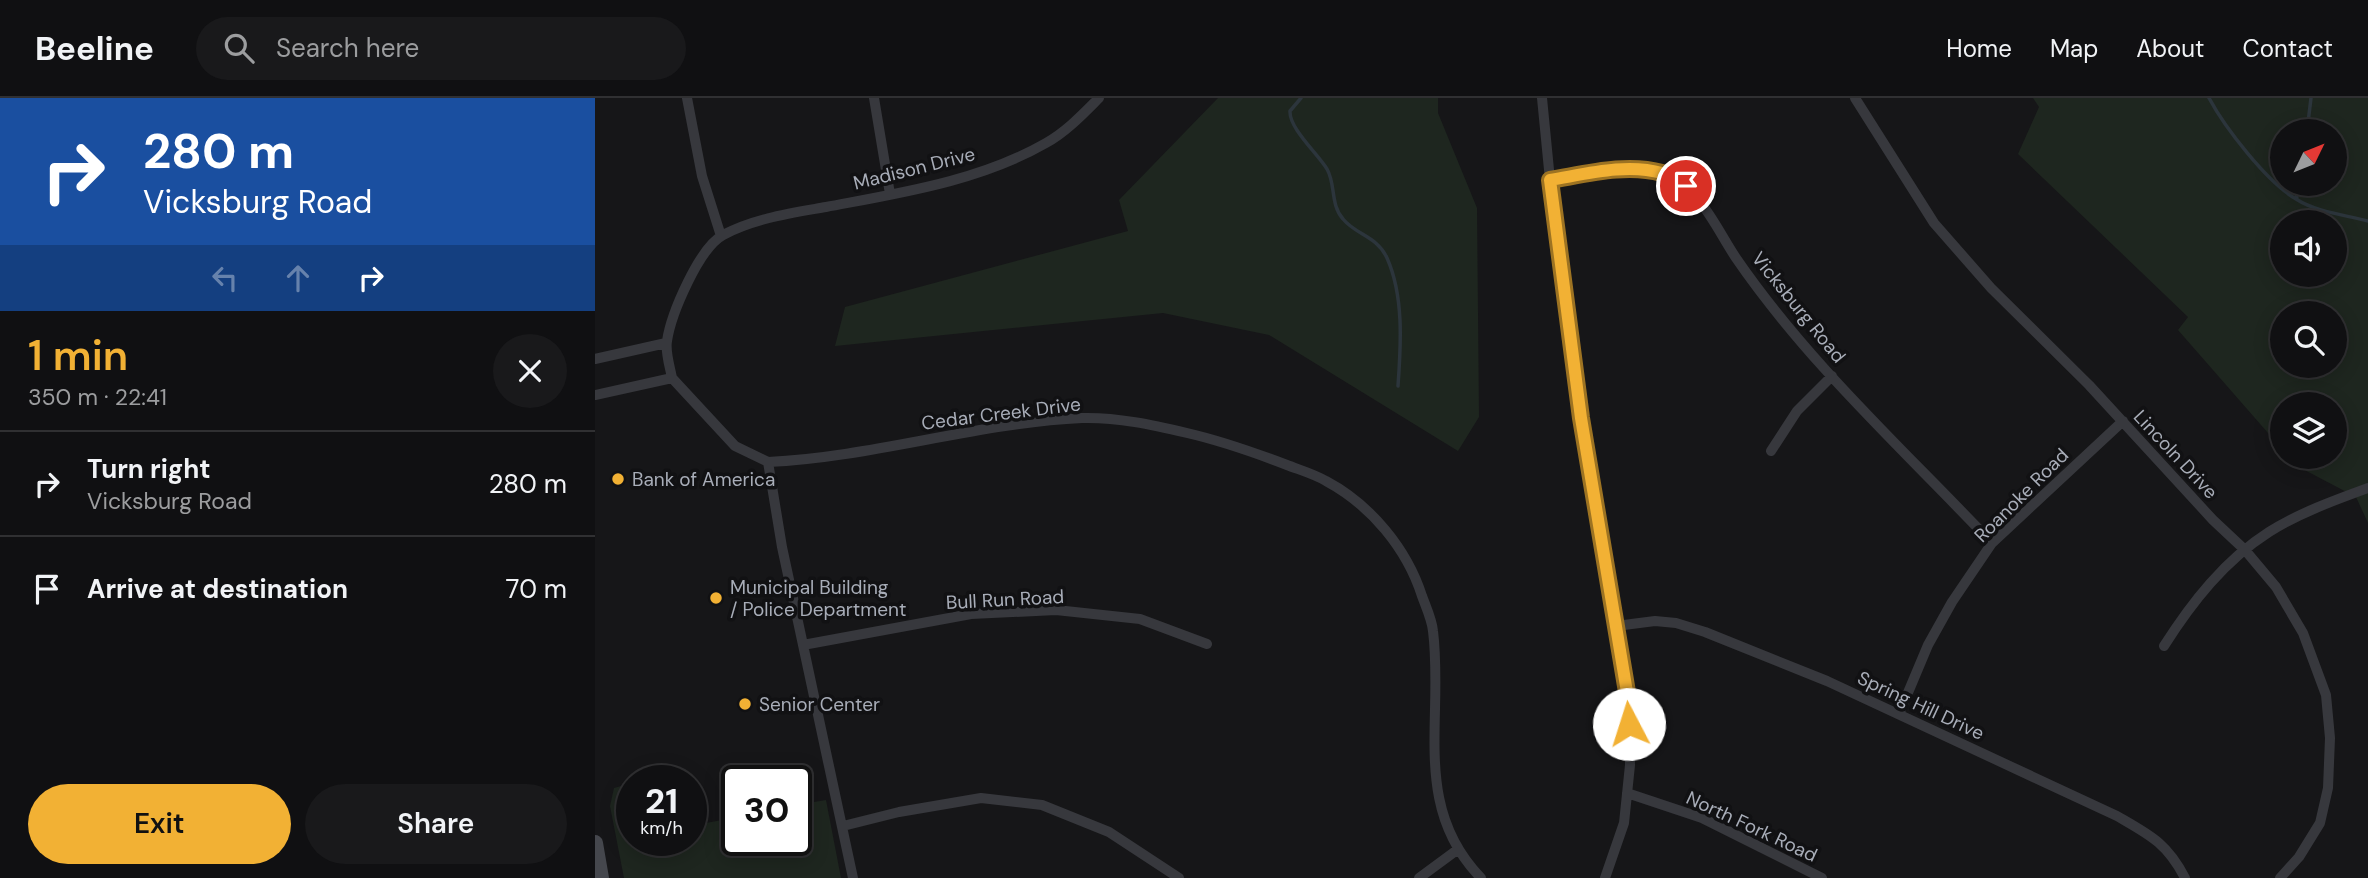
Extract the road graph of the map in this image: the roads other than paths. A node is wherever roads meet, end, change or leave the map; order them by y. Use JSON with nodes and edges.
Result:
{"nodes":[{"id":1,"x":687,"y":98,"type":"edge"},
{"id":2,"x":874,"y":98,"type":"edge"},
{"id":3,"x":1099,"y":98,"type":"edge"},
{"id":4,"x":1542,"y":98,"type":"edge"},
{"id":5,"x":1855,"y":98,"type":"edge"},
{"id":6,"x":1550,"y":180,"type":"junction"},
{"id":7,"x":890,"y":194,"type":"junction"},
{"id":8,"x":721,"y":236,"type":"junction"},
{"id":9,"x":666,"y":343,"type":"junction"},
{"id":10,"x":595,"y":359,"type":"edge"},
{"id":11,"x":1832,"y":376,"type":"junction"},
{"id":12,"x":672,"y":378,"type":"junction"},
{"id":13,"x":595,"y":396,"type":"edge"},
{"id":14,"x":2123,"y":421,"type":"junction"},
{"id":15,"x":1772,"y":451,"type":"dead end"},
{"id":16,"x":768,"y":462,"type":"junction"},
{"id":17,"x":2368,"y":488,"type":"edge"},
{"id":18,"x":1993,"y":543,"type":"junction"},
{"id":19,"x":2245,"y":550,"type":"junction"},
{"id":20,"x":1616,"y":626,"type":"junction"},
{"id":21,"x":1207,"y":644,"type":"dead end"},
{"id":22,"x":803,"y":645,"type":"junction"},
{"id":23,"x":2164,"y":646,"type":"dead end"},
{"id":24,"x":1899,"y":714,"type":"junction"},
{"id":25,"x":1627,"y":793,"type":"junction"},
{"id":26,"x":843,"y":826,"type":"junction"},
{"id":27,"x":595,"y":843,"type":"edge"},
{"id":28,"x":1457,"y":850,"type":"junction"},
{"id":29,"x":1798,"y":867,"type":"junction"},
{"id":30,"x":601,"y":878,"type":"edge"},
{"id":31,"x":853,"y":878,"type":"edge"},
{"id":32,"x":1179,"y":878,"type":"edge"},
{"id":33,"x":1419,"y":878,"type":"edge"},
{"id":34,"x":1481,"y":878,"type":"edge"},
{"id":35,"x":1605,"y":878,"type":"edge"},
{"id":36,"x":1792,"y":878,"type":"edge"},
{"id":37,"x":1822,"y":878,"type":"edge"},
{"id":38,"x":2185,"y":878,"type":"edge"},
{"id":39,"x":2280,"y":878,"type":"edge"}],
"edges":[{"from":1,"to":8,"type":"street"},
{"from":2,"to":7,"type":"street"},
{"from":3,"to":7,"type":"street","name":"Madison Drive"},
{"from":4,"to":6,"type":"street"},
{"from":5,"to":14,"type":"street","name":"Lincoln Drive"},
{"from":6,"to":11,"type":"street","name":"Vicksburg Road"},
{"from":6,"to":20,"type":"street"},
{"from":7,"to":8,"type":"street","name":"Madison Drive"},
{"from":8,"to":9,"type":"street"},
{"from":9,"to":10,"type":"street"},
{"from":9,"to":12,"type":"street"},
{"from":11,"to":15,"type":"street"},
{"from":11,"to":18,"type":"street","name":"Vicksburg Road"},
{"from":12,"to":13,"type":"street"},
{"from":12,"to":16,"type":"street"},
{"from":14,"to":18,"type":"street","name":"Roanoke Road"},
{"from":14,"to":19,"type":"street","name":"Lincoln Drive"},
{"from":16,"to":22,"type":"street"},
{"from":16,"to":28,"type":"street","name":"Cedar Creek Drive"},
{"from":17,"to":19,"type":"street"},
{"from":18,"to":24,"type":"street","name":"Roanoke Road"},
{"from":19,"to":23,"type":"street"},
{"from":19,"to":39,"type":"street","name":"Lincoln Drive"},
{"from":20,"to":24,"type":"street","name":"Spring Hill Drive"},
{"from":20,"to":25,"type":"street"},
{"from":21,"to":22,"type":"street","name":"Bull Run Road"},
{"from":22,"to":26,"type":"street"},
{"from":24,"to":38,"type":"street","name":"Spring Hill Drive"},
{"from":25,"to":29,"type":"street","name":"North Fork Road"},
{"from":25,"to":35,"type":"street"},
{"from":26,"to":31,"type":"street"},
{"from":26,"to":32,"type":"street"},
{"from":27,"to":30,"type":"main road"},
{"from":28,"to":33,"type":"street"},
{"from":28,"to":34,"type":"street","name":"Cedar Creek Drive"},
{"from":29,"to":36,"type":"street"},
{"from":29,"to":37,"type":"street","name":"North Fork Road"}]}
